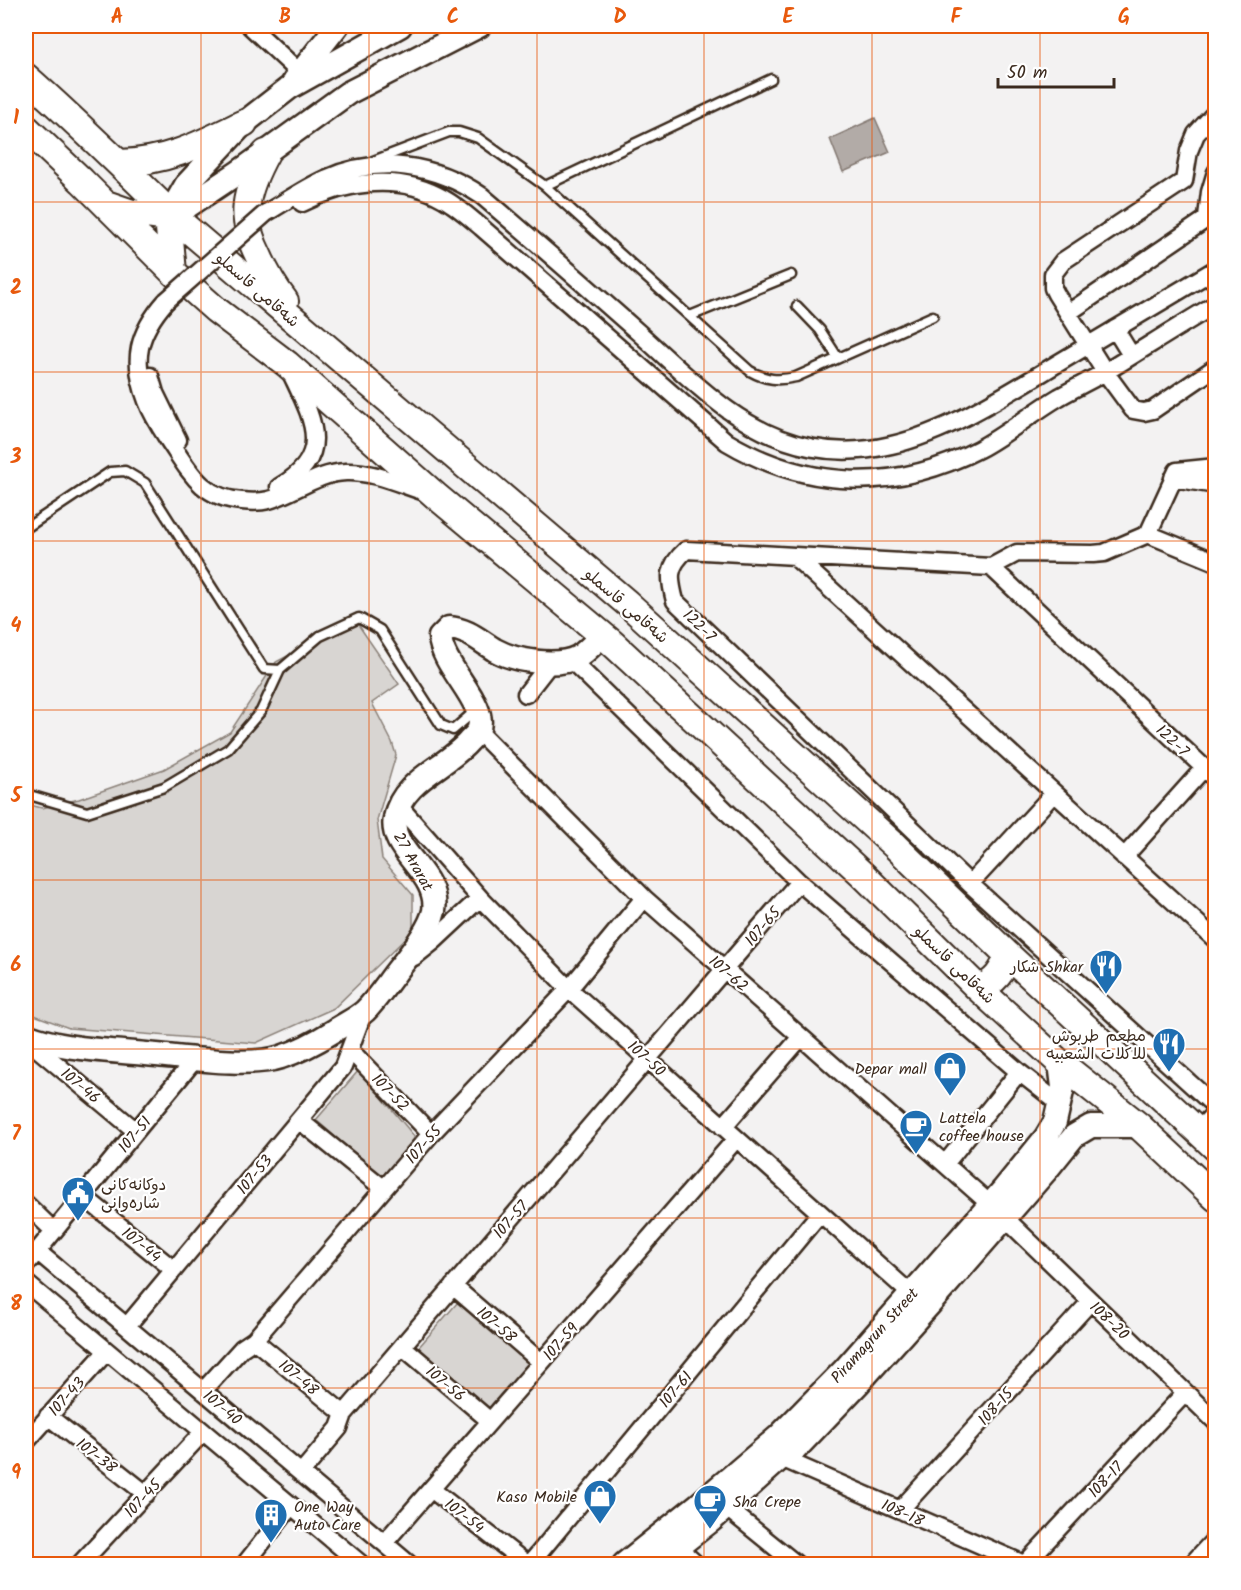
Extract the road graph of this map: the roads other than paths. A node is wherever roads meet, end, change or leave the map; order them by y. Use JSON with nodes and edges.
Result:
{"nodes":[{"id":1,"x":250,"y":26,"type":"edge"},
{"id":2,"x":338,"y":26,"type":"edge"},
{"id":3,"x":400,"y":26,"type":"edge"},
{"id":4,"x":479,"y":26,"type":"edge"},
{"id":5,"x":26,"y":77,"type":"edge"},
{"id":6,"x":771,"y":79,"type":"dead end"},
{"id":7,"x":294,"y":80,"type":"junction"},
{"id":8,"x":1215,"y":112,"type":"edge"},
{"id":9,"x":244,"y":123,"type":"junction"},
{"id":10,"x":26,"y":128,"type":"edge"},
{"id":11,"x":266,"y":153,"type":"junction"},
{"id":12,"x":350,"y":170,"type":"junction"},
{"id":13,"x":126,"y":171,"type":"junction"},
{"id":14,"x":1215,"y":172,"type":"edge"},
{"id":15,"x":82,"y":181,"type":"junction"},
{"id":16,"x":1184,"y":181,"type":"junction"},
{"id":17,"x":545,"y":186,"type":"junction"},
{"id":18,"x":1210,"y":197,"type":"junction"},
{"id":19,"x":103,"y":203,"type":"junction"},
{"id":20,"x":268,"y":216,"type":"junction"},
{"id":21,"x":176,"y":219,"type":"junction"},
{"id":22,"x":1215,"y":269,"type":"edge"},
{"id":23,"x":173,"y":272,"type":"junction"},
{"id":24,"x":791,"y":275,"type":"dead end"},
{"id":25,"x":169,"y":304,"type":"junction"},
{"id":26,"x":1215,"y":304,"type":"edge"},
{"id":27,"x":797,"y":306,"type":"dead end"},
{"id":28,"x":1068,"y":313,"type":"junction"},
{"id":29,"x":690,"y":316,"type":"junction"},
{"id":30,"x":933,"y":316,"type":"dead end"},
{"id":31,"x":1115,"y":329,"type":"junction"},
{"id":32,"x":313,"y":336,"type":"junction"},
{"id":33,"x":645,"y":339,"type":"junction"},
{"id":34,"x":1088,"y":345,"type":"junction"},
{"id":35,"x":624,"y":354,"type":"junction"},
{"id":36,"x":1131,"y":356,"type":"junction"},
{"id":37,"x":838,"y":358,"type":"junction"},
{"id":38,"x":287,"y":364,"type":"junction"},
{"id":39,"x":1215,"y":367,"type":"edge"},
{"id":40,"x":1043,"y":372,"type":"junction"},
{"id":41,"x":1105,"y":372,"type":"junction"},
{"id":42,"x":684,"y":375,"type":"junction"},
{"id":43,"x":666,"y":390,"type":"junction"},
{"id":44,"x":1058,"y":398,"type":"junction"},
{"id":45,"x":1215,"y":467,"type":"edge"},
{"id":46,"x":1173,"y":478,"type":"junction"},
{"id":47,"x":1215,"y":485,"type":"edge"},
{"id":48,"x":436,"y":496,"type":"junction"},
{"id":49,"x":26,"y":528,"type":"edge"},
{"id":50,"x":1148,"y":534,"type":"junction"},
{"id":51,"x":795,"y":557,"type":"junction"},
{"id":52,"x":1215,"y":562,"type":"edge"},
{"id":53,"x":991,"y":567,"type":"junction"},
{"id":54,"x":602,"y":635,"type":"junction"},
{"id":55,"x":560,"y":661,"type":"junction"},
{"id":56,"x":280,"y":670,"type":"junction"},
{"id":57,"x":526,"y":694,"type":"dead end"},
{"id":58,"x":478,"y":720,"type":"junction"},
{"id":59,"x":1210,"y":774,"type":"edge"},
{"id":60,"x":1054,"y":793,"type":"junction"},
{"id":61,"x":26,"y":794,"type":"edge"},
{"id":62,"x":399,"y":806,"type":"junction"},
{"id":63,"x":1124,"y":857,"type":"junction"},
{"id":64,"x":799,"y":882,"type":"junction"},
{"id":65,"x":970,"y":884,"type":"junction"},
{"id":66,"x":480,"y":898,"type":"junction"},
{"id":67,"x":644,"y":898,"type":"junction"},
{"id":68,"x":1215,"y":940,"type":"edge"},
{"id":69,"x":1008,"y":955,"type":"junction"},
{"id":70,"x":403,"y":963,"type":"junction"},
{"id":71,"x":724,"y":969,"type":"junction"},
{"id":72,"x":1033,"y":979,"type":"junction"},
{"id":73,"x":569,"y":989,"type":"junction"},
{"id":74,"x":979,"y":989,"type":"junction"},
{"id":75,"x":1002,"y":1009,"type":"junction"},
{"id":76,"x":364,"y":1011,"type":"junction"},
{"id":77,"x":26,"y":1037,"type":"edge"},
{"id":78,"x":801,"y":1037,"type":"junction"},
{"id":79,"x":350,"y":1050,"type":"junction"},
{"id":80,"x":196,"y":1058,"type":"junction"},
{"id":81,"x":648,"y":1059,"type":"junction"},
{"id":82,"x":1060,"y":1064,"type":"junction"},
{"id":83,"x":1019,"y":1072,"type":"junction"},
{"id":84,"x":1060,"y":1104,"type":"junction"},
{"id":85,"x":1215,"y":1107,"type":"edge"},
{"id":86,"x":299,"y":1120,"type":"junction"},
{"id":87,"x":1139,"y":1126,"type":"junction"},
{"id":88,"x":723,"y":1127,"type":"junction"},
{"id":89,"x":136,"y":1131,"type":"junction"},
{"id":90,"x":431,"y":1134,"type":"junction"},
{"id":91,"x":1212,"y":1136,"type":"edge"},
{"id":92,"x":736,"y":1139,"type":"junction"},
{"id":93,"x":945,"y":1164,"type":"junction"},
{"id":94,"x":383,"y":1188,"type":"junction"},
{"id":95,"x":83,"y":1196,"type":"junction"},
{"id":96,"x":1215,"y":1198,"type":"edge"},
{"id":97,"x":26,"y":1204,"type":"edge"},
{"id":98,"x":998,"y":1211,"type":"junction"},
{"id":99,"x":820,"y":1214,"type":"junction"},
{"id":100,"x":54,"y":1231,"type":"junction"},
{"id":101,"x":37,"y":1251,"type":"junction"},
{"id":102,"x":26,"y":1265,"type":"edge"},
{"id":103,"x":174,"y":1270,"type":"junction"},
{"id":104,"x":26,"y":1283,"type":"edge"},
{"id":105,"x":453,"y":1286,"type":"junction"},
{"id":106,"x":910,"y":1294,"type":"junction"},
{"id":107,"x":1091,"y":1301,"type":"junction"},
{"id":108,"x":127,"y":1326,"type":"junction"},
{"id":109,"x":254,"y":1340,"type":"junction"},
{"id":110,"x":402,"y":1346,"type":"junction"},
{"id":111,"x":107,"y":1351,"type":"junction"},
{"id":112,"x":541,"y":1362,"type":"junction"},
{"id":113,"x":203,"y":1391,"type":"junction"},
{"id":114,"x":1185,"y":1393,"type":"junction"},
{"id":115,"x":344,"y":1414,"type":"junction"},
{"id":116,"x":48,"y":1416,"type":"junction"},
{"id":117,"x":490,"y":1421,"type":"junction"},
{"id":118,"x":1215,"y":1422,"type":"edge"},
{"id":119,"x":203,"y":1432,"type":"junction"},
{"id":120,"x":26,"y":1442,"type":"edge"},
{"id":121,"x":781,"y":1458,"type":"junction"},
{"id":122,"x":301,"y":1473,"type":"junction"},
{"id":123,"x":431,"y":1489,"type":"junction"},
{"id":124,"x":146,"y":1494,"type":"junction"},
{"id":125,"x":291,"y":1506,"type":"junction"},
{"id":126,"x":727,"y":1508,"type":"junction"},
{"id":127,"x":900,"y":1510,"type":"junction"},
{"id":128,"x":1215,"y":1538,"type":"edge"},
{"id":129,"x":384,"y":1543,"type":"junction"},
{"id":130,"x":677,"y":1547,"type":"junction"},
{"id":131,"x":403,"y":1563,"type":"edge"},
{"id":132,"x":80,"y":1564,"type":"edge"},
{"id":133,"x":245,"y":1564,"type":"edge"},
{"id":134,"x":361,"y":1564,"type":"edge"},
{"id":135,"x":529,"y":1564,"type":"edge"},
{"id":136,"x":624,"y":1564,"type":"edge"},
{"id":137,"x":656,"y":1564,"type":"edge"},
{"id":138,"x":696,"y":1564,"type":"edge"},
{"id":139,"x":796,"y":1564,"type":"edge"},
{"id":140,"x":1025,"y":1564,"type":"edge"},
{"id":141,"x":1192,"y":1564,"type":"edge"}],
"edges":[{"from":1,"to":7,"type":"street"},
{"from":2,"to":7,"type":"main road"},
{"from":3,"to":7,"type":"main road"},
{"from":4,"to":11,"type":"main road"},
{"from":5,"to":13,"type":"main road","name":"شەقامی قاسملو"},
{"from":6,"to":17,"type":"lane"},
{"from":7,"to":9,"type":"main road"},
{"from":8,"to":16,"type":"street"},
{"from":9,"to":13,"type":"main road"},
{"from":9,"to":21,"type":"main road"},
{"from":10,"to":15,"type":"main road","name":"شەقامی قاسملو"},
{"from":11,"to":21,"type":"main road"},
{"from":11,"to":32,"type":"main road"},
{"from":12,"to":17,"type":"lane"},
{"from":12,"to":20,"type":"street"},
{"from":12,"to":33,"type":"street"},
{"from":13,"to":15,"type":"main road"},
{"from":13,"to":21,"type":"main road","name":"شەقامی قاسملو"},
{"from":14,"to":18,"type":"street"},
{"from":15,"to":19,"type":"main road","name":"شەقامی قاسملو"},
{"from":16,"to":18,"type":"street"},
{"from":16,"to":28,"type":"street"},
{"from":17,"to":29,"type":"lane"},
{"from":18,"to":28,"type":"street"},
{"from":19,"to":21,"type":"main road"},
{"from":19,"to":23,"type":"main road","name":"شەقامی قاسملو"},
{"from":20,"to":25,"type":"street"},
{"from":20,"to":35,"type":"street"},
{"from":21,"to":23,"type":"main road"},
{"from":21,"to":32,"type":"main road","name":"شەقامی قاسملو"},
{"from":22,"to":31,"type":"street"},
{"from":23,"to":38,"type":"main road","name":"شەقامی قاسملو"},
{"from":24,"to":29,"type":"lane"},
{"from":25,"to":38,"type":"street"},
{"from":25,"to":48,"type":"street"},
{"from":26,"to":36,"type":"street"},
{"from":27,"to":37,"type":"lane"},
{"from":28,"to":34,"type":"street"},
{"from":29,"to":37,"type":"lane"},
{"from":30,"to":37,"type":"lane"},
{"from":31,"to":34,"type":"street"},
{"from":31,"to":36,"type":"street"},
{"from":32,"to":69,"type":"main road","name":"شەقامی قاسملو"},
{"from":33,"to":35,"type":"street"},
{"from":33,"to":42,"type":"street"},
{"from":34,"to":40,"type":"street"},
{"from":34,"to":41,"type":"street"},
{"from":35,"to":43,"type":"street"},
{"from":36,"to":41,"type":"street"},
{"from":38,"to":48,"type":"main road","name":"شەقامی قاسملو"},
{"from":39,"to":41,"type":"street"},
{"from":40,"to":42,"type":"street"},
{"from":40,"to":44,"type":"street"},
{"from":41,"to":44,"type":"street"},
{"from":42,"to":43,"type":"street"},
{"from":43,"to":44,"type":"street"},
{"from":45,"to":46,"type":"street"},
{"from":46,"to":47,"type":"street"},
{"from":46,"to":50,"type":"street"},
{"from":48,"to":54,"type":"main road","name":"شەقامی قاسملو"},
{"from":49,"to":56,"type":"lane"},
{"from":50,"to":52,"type":"street"},
{"from":50,"to":53,"type":"street"},
{"from":51,"to":53,"type":"street","name":"122-7"},
{"from":51,"to":60,"type":"street"},
{"from":51,"to":65,"type":"street","name":"122-7"},
{"from":53,"to":59,"type":"street","name":"122-7"},
{"from":54,"to":55,"type":"main road"},
{"from":54,"to":74,"type":"main road","name":"شەقامی قاسملو"},
{"from":55,"to":57,"type":"street"},
{"from":55,"to":58,"type":"main road"},
{"from":55,"to":64,"type":"street"},
{"from":56,"to":58,"type":"lane"},
{"from":56,"to":61,"type":"lane"},
{"from":58,"to":62,"type":"main road","name":"27 Ararat"},
{"from":58,"to":67,"type":"street","name":"107-62"},
{"from":59,"to":63,"type":"street"},
{"from":60,"to":63,"type":"street"},
{"from":60,"to":65,"type":"street"},
{"from":62,"to":66,"type":"street","name":"107-50"},
{"from":62,"to":70,"type":"main road","name":"27 Ararat"},
{"from":63,"to":68,"type":"street"},
{"from":64,"to":71,"type":"street","name":"107-65"},
{"from":64,"to":83,"type":"street"},
{"from":65,"to":85,"type":"street","name":"122-7"},
{"from":66,"to":70,"type":"street"},
{"from":66,"to":73,"type":"street","name":"107-50"},
{"from":67,"to":71,"type":"street","name":"107-62"},
{"from":67,"to":73,"type":"street","name":"107-55"},
{"from":69,"to":72,"type":"main road","name":"شەقامی قاسملو"},
{"from":69,"to":74,"type":"main road"},
{"from":70,"to":76,"type":"main road","name":"27 Ararat"},
{"from":71,"to":78,"type":"street","name":"107-62"},
{"from":71,"to":81,"type":"street","name":"107-57"},
{"from":72,"to":75,"type":"main road"},
{"from":72,"to":91,"type":"main road","name":"شەقامی قاسملو"},
{"from":73,"to":81,"type":"street","name":"107-50"},
{"from":73,"to":90,"type":"street","name":"107-55"},
{"from":74,"to":75,"type":"main road","name":"شەقامی قاسملو"},
{"from":75,"to":82,"type":"main road","name":"شەقامی قاسملو"},
{"from":76,"to":79,"type":"street","name":"107-53"},
{"from":76,"to":80,"type":"main road","name":"27 Ararat"},
{"from":77,"to":80,"type":"main road","name":"27 Ararat"},
{"from":77,"to":89,"type":"street","name":"107-46"},
{"from":78,"to":88,"type":"street"},
{"from":78,"to":93,"type":"street","name":"107-62"},
{"from":79,"to":86,"type":"street","name":"107-53"},
{"from":79,"to":90,"type":"street","name":"107-52"},
{"from":80,"to":89,"type":"street","name":"107-51"},
{"from":81,"to":88,"type":"street","name":"107-50"},
{"from":81,"to":105,"type":"street","name":"107-57"},
{"from":82,"to":84,"type":"main road","name":"Piramagrun Street"},
{"from":82,"to":87,"type":"main road","name":"شەقامی قاسملو"},
{"from":83,"to":84,"type":"street"},
{"from":83,"to":93,"type":"street"},
{"from":84,"to":98,"type":"main road","name":"Piramagrun Street"},
{"from":86,"to":94,"type":"street"},
{"from":86,"to":103,"type":"street","name":"107-53"},
{"from":87,"to":96,"type":"main road","name":"شەقامی قاسملو"},
{"from":87,"to":98,"type":"main road","name":"Piramagrun Street"},
{"from":88,"to":92,"type":"street","name":"107-50"},
{"from":89,"to":95,"type":"street","name":"107-51"},
{"from":90,"to":94,"type":"street","name":"107-55"},
{"from":92,"to":99,"type":"street","name":"107-50"},
{"from":92,"to":112,"type":"street","name":"107-59"},
{"from":93,"to":98,"type":"street","name":"107-62"},
{"from":94,"to":109,"type":"street","name":"107-55"},
{"from":95,"to":100,"type":"street","name":"107-51"},
{"from":95,"to":103,"type":"street","name":"107-44"},
{"from":97,"to":100,"type":"street"},
{"from":98,"to":106,"type":"main road","name":"Piramagrun Street"},
{"from":98,"to":107,"type":"street","name":"108-20"},
{"from":98,"to":121,"type":"main road","name":"Piramagrun Street"},
{"from":99,"to":106,"type":"street","name":"107-50"},
{"from":99,"to":135,"type":"street","name":"107-61"},
{"from":100,"to":101,"type":"street","name":"107-51"},
{"from":101,"to":102,"type":"street","name":"107-51"},
{"from":101,"to":108,"type":"street","name":"107-40"},
{"from":103,"to":108,"type":"street","name":"107-53"},
{"from":104,"to":111,"type":"street"},
{"from":105,"to":110,"type":"street","name":"107-57"},
{"from":105,"to":112,"type":"street","name":"107-58"},
{"from":106,"to":136,"type":"main road","name":"Piramagrun Street"},
{"from":107,"to":114,"type":"street","name":"108-20"},
{"from":107,"to":127,"type":"street","name":"108-15"},
{"from":108,"to":113,"type":"street","name":"107-40"},
{"from":109,"to":113,"type":"street","name":"107-55"},
{"from":109,"to":115,"type":"street","name":"107-48"},
{"from":110,"to":115,"type":"street","name":"107-57"},
{"from":110,"to":117,"type":"street","name":"107-56"},
{"from":111,"to":116,"type":"street","name":"107-43"},
{"from":111,"to":119,"type":"street"},
{"from":112,"to":117,"type":"street","name":"107-59"},
{"from":113,"to":122,"type":"street","name":"107-40"},
{"from":114,"to":118,"type":"street","name":"108-20"},
{"from":114,"to":140,"type":"street","name":"108-17"},
{"from":115,"to":122,"type":"street","name":"107-57"},
{"from":116,"to":120,"type":"street","name":"107-43"},
{"from":116,"to":124,"type":"street","name":"107-38"},
{"from":117,"to":123,"type":"street","name":"107-59"},
{"from":119,"to":124,"type":"street","name":"107-45"},
{"from":119,"to":125,"type":"street"},
{"from":121,"to":126,"type":"main road","name":"Piramagrun Street"},
{"from":121,"to":127,"type":"street","name":"108-18"},
{"from":122,"to":129,"type":"street","name":"107-40"},
{"from":123,"to":129,"type":"street","name":"107-59"},
{"from":123,"to":135,"type":"street","name":"107-54"},
{"from":124,"to":132,"type":"street","name":"107-45"},
{"from":125,"to":133,"type":"street"},
{"from":125,"to":134,"type":"street"},
{"from":126,"to":130,"type":"main road","name":"Piramagrun Street"},
{"from":126,"to":139,"type":"street"},
{"from":127,"to":140,"type":"street","name":"108-18"},
{"from":128,"to":141,"type":"street"},
{"from":129,"to":131,"type":"street","name":"107-40"},
{"from":130,"to":137,"type":"main road","name":"Piramagrun Street"},
{"from":130,"to":138,"type":"street"}]}
